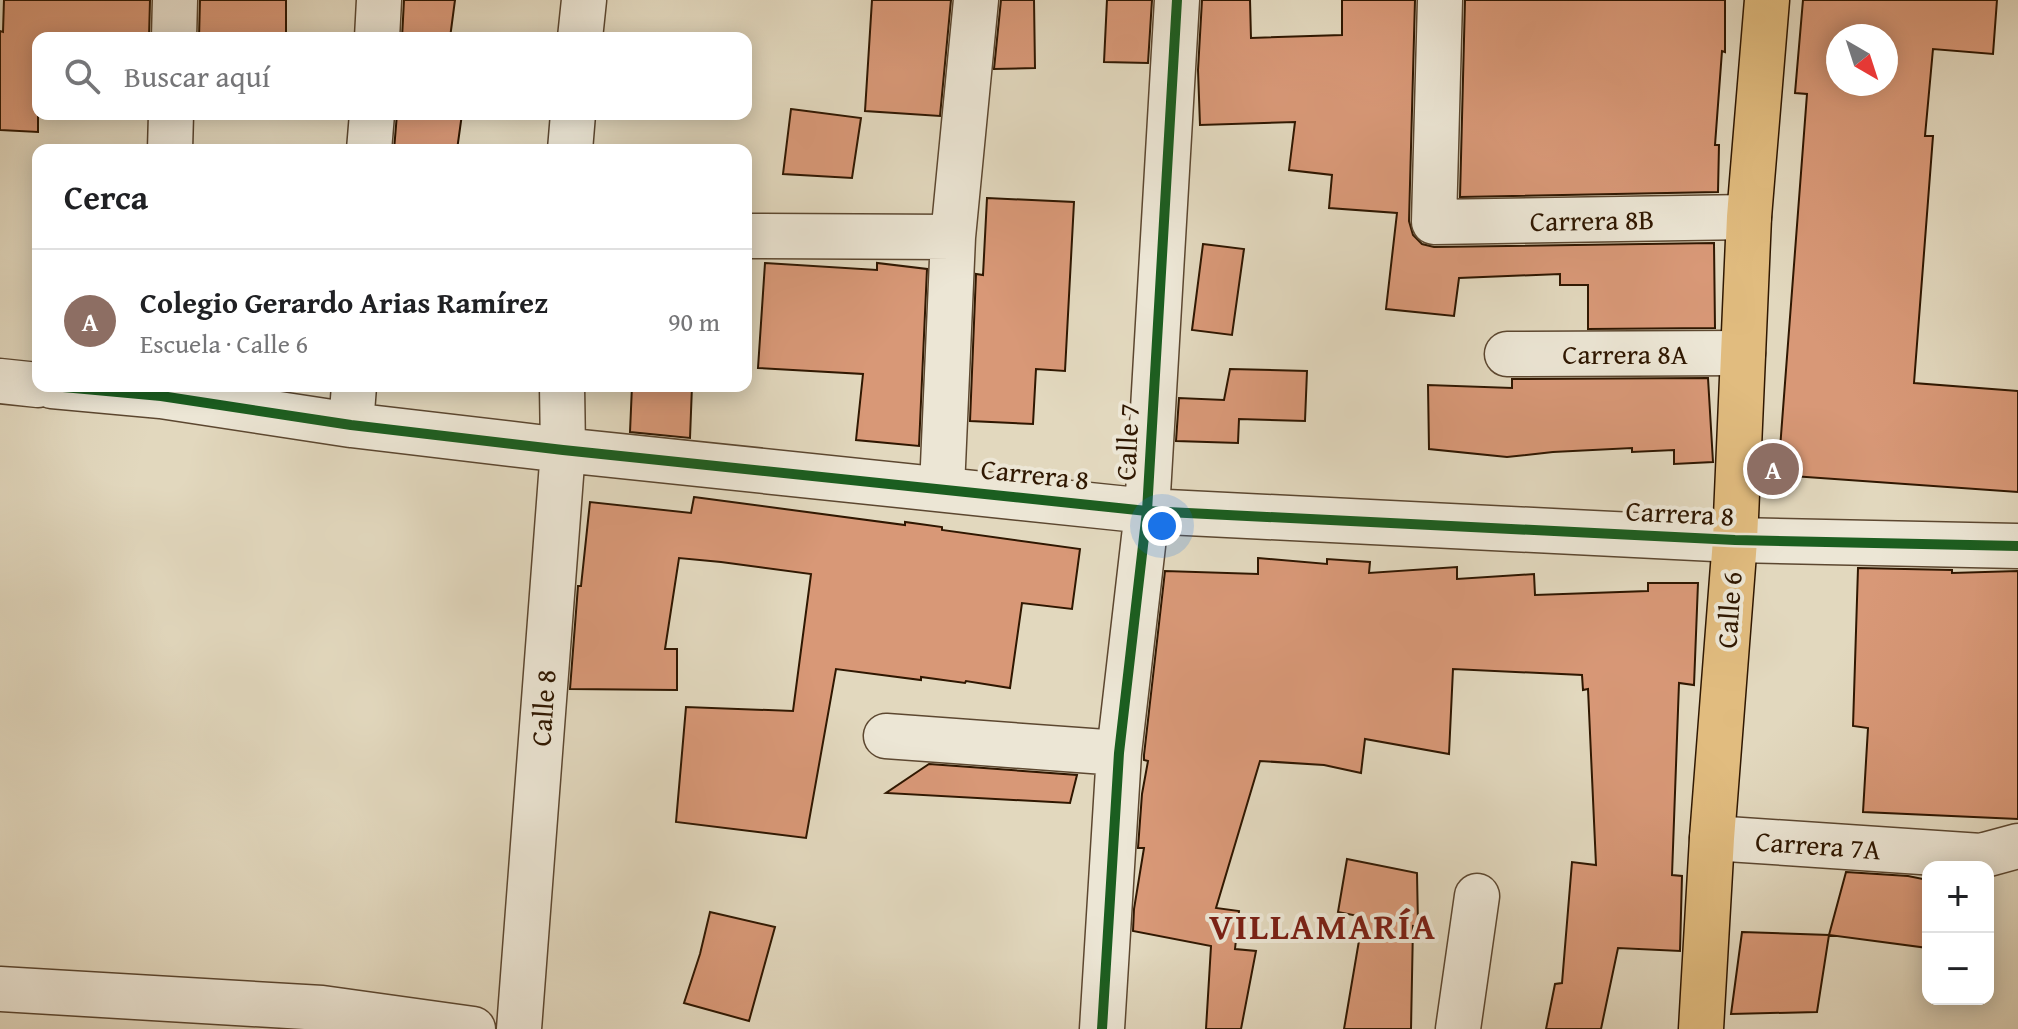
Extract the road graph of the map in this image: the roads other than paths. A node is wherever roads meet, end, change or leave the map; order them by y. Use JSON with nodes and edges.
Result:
{"nodes":[{"id":1,"x":175,"y":0,"type":"edge"},
{"id":2,"x":379,"y":0,"type":"edge"},
{"id":3,"x":584,"y":0,"type":"edge"},
{"id":4,"x":976,"y":0,"type":"edge"},
{"id":5,"x":1177,"y":0,"type":"edge"},
{"id":6,"x":1440,"y":0,"type":"edge"},
{"id":7,"x":1767,"y":0,"type":"edge"},
{"id":8,"x":174,"y":32,"type":"edge"},
{"id":9,"x":377,"y":32,"type":"edge"},
{"id":10,"x":581,"y":32,"type":"edge"},
{"id":11,"x":171,"y":120,"type":"edge"},
{"id":12,"x":372,"y":120,"type":"edge"},
{"id":13,"x":572,"y":120,"type":"edge"},
{"id":14,"x":170,"y":144,"type":"edge"},
{"id":15,"x":370,"y":144,"type":"edge"},
{"id":16,"x":570,"y":144,"type":"edge"},
{"id":17,"x":1749,"y":217,"type":"junction"},
{"id":18,"x":752,"y":236,"type":"edge"},
{"id":19,"x":953,"y":237,"type":"junction"},
{"id":20,"x":1743,"y":353,"type":"junction"},
{"id":21,"x":1507,"y":354,"type":"dead end"},
{"id":22,"x":0,"y":381,"type":"edge"},
{"id":23,"x":32,"y":384,"type":"edge"},
{"id":24,"x":176,"y":392,"type":"edge"},
{"id":25,"x":562,"y":392,"type":"edge"},
{"id":26,"x":353,"y":405,"type":"edge"},
{"id":27,"x":563,"y":450,"type":"junction"},
{"id":28,"x":942,"y":488,"type":"junction"},
{"id":29,"x":1147,"y":511,"type":"junction"},
{"id":30,"x":1735,"y":540,"type":"junction"},
{"id":31,"x":2018,"y":546,"type":"edge"},
{"id":32,"x":886,"y":736,"type":"dead end"},
{"id":33,"x":1119,"y":753,"type":"junction"},
{"id":34,"x":1712,"y":838,"type":"junction"},
{"id":35,"x":2018,"y":846,"type":"edge"},
{"id":36,"x":1477,"y":896,"type":"dead end"},
{"id":37,"x":0,"y":989,"type":"edge"},
{"id":38,"x":321,"y":1018,"type":"edge"},
{"id":39,"x":473,"y":1029,"type":"edge"},
{"id":40,"x":519,"y":1029,"type":"edge"},
{"id":41,"x":1102,"y":1029,"type":"edge"},
{"id":42,"x":1458,"y":1029,"type":"edge"},
{"id":43,"x":1701,"y":1029,"type":"edge"}],
"edges":[{"from":1,"to":8,"type":"street"},
{"from":2,"to":9,"type":"street"},
{"from":3,"to":10,"type":"street"},
{"from":4,"to":19,"type":"street"},
{"from":5,"to":29,"type":"street","name":"Calle 7"},
{"from":6,"to":17,"type":"street","name":"Carrera 8B"},
{"from":7,"to":17,"type":"main road","name":"Calle 6"},
{"from":11,"to":14,"type":"street"},
{"from":12,"to":15,"type":"street"},
{"from":13,"to":16,"type":"street"},
{"from":17,"to":20,"type":"main road","name":"Calle 6"},
{"from":18,"to":19,"type":"street"},
{"from":19,"to":28,"type":"street"},
{"from":20,"to":21,"type":"street","name":"Carrera 8A"},
{"from":20,"to":30,"type":"main road","name":"Calle 6"},
{"from":22,"to":23,"type":"street"},
{"from":24,"to":26,"type":"street","name":"Carrera 8"},
{"from":25,"to":27,"type":"street","name":"Calle 8"},
{"from":26,"to":27,"type":"street","name":"Carrera 8"},
{"from":27,"to":28,"type":"street","name":"Carrera 8"},
{"from":27,"to":40,"type":"street","name":"Calle 8"},
{"from":28,"to":29,"type":"street","name":"Carrera 8"},
{"from":29,"to":30,"type":"street","name":"Carrera 8"},
{"from":29,"to":33,"type":"street","name":"Calle 7"},
{"from":30,"to":31,"type":"street","name":"Carrera 8"},
{"from":30,"to":34,"type":"main road","name":"Calle 6"},
{"from":32,"to":33,"type":"street"},
{"from":33,"to":41,"type":"street","name":"Calle 7"},
{"from":34,"to":35,"type":"street","name":"Carrera 7A"},
{"from":34,"to":43,"type":"main road","name":"Calle 6"},
{"from":36,"to":42,"type":"street"},
{"from":37,"to":38,"type":"street"},
{"from":38,"to":39,"type":"street"}]}
